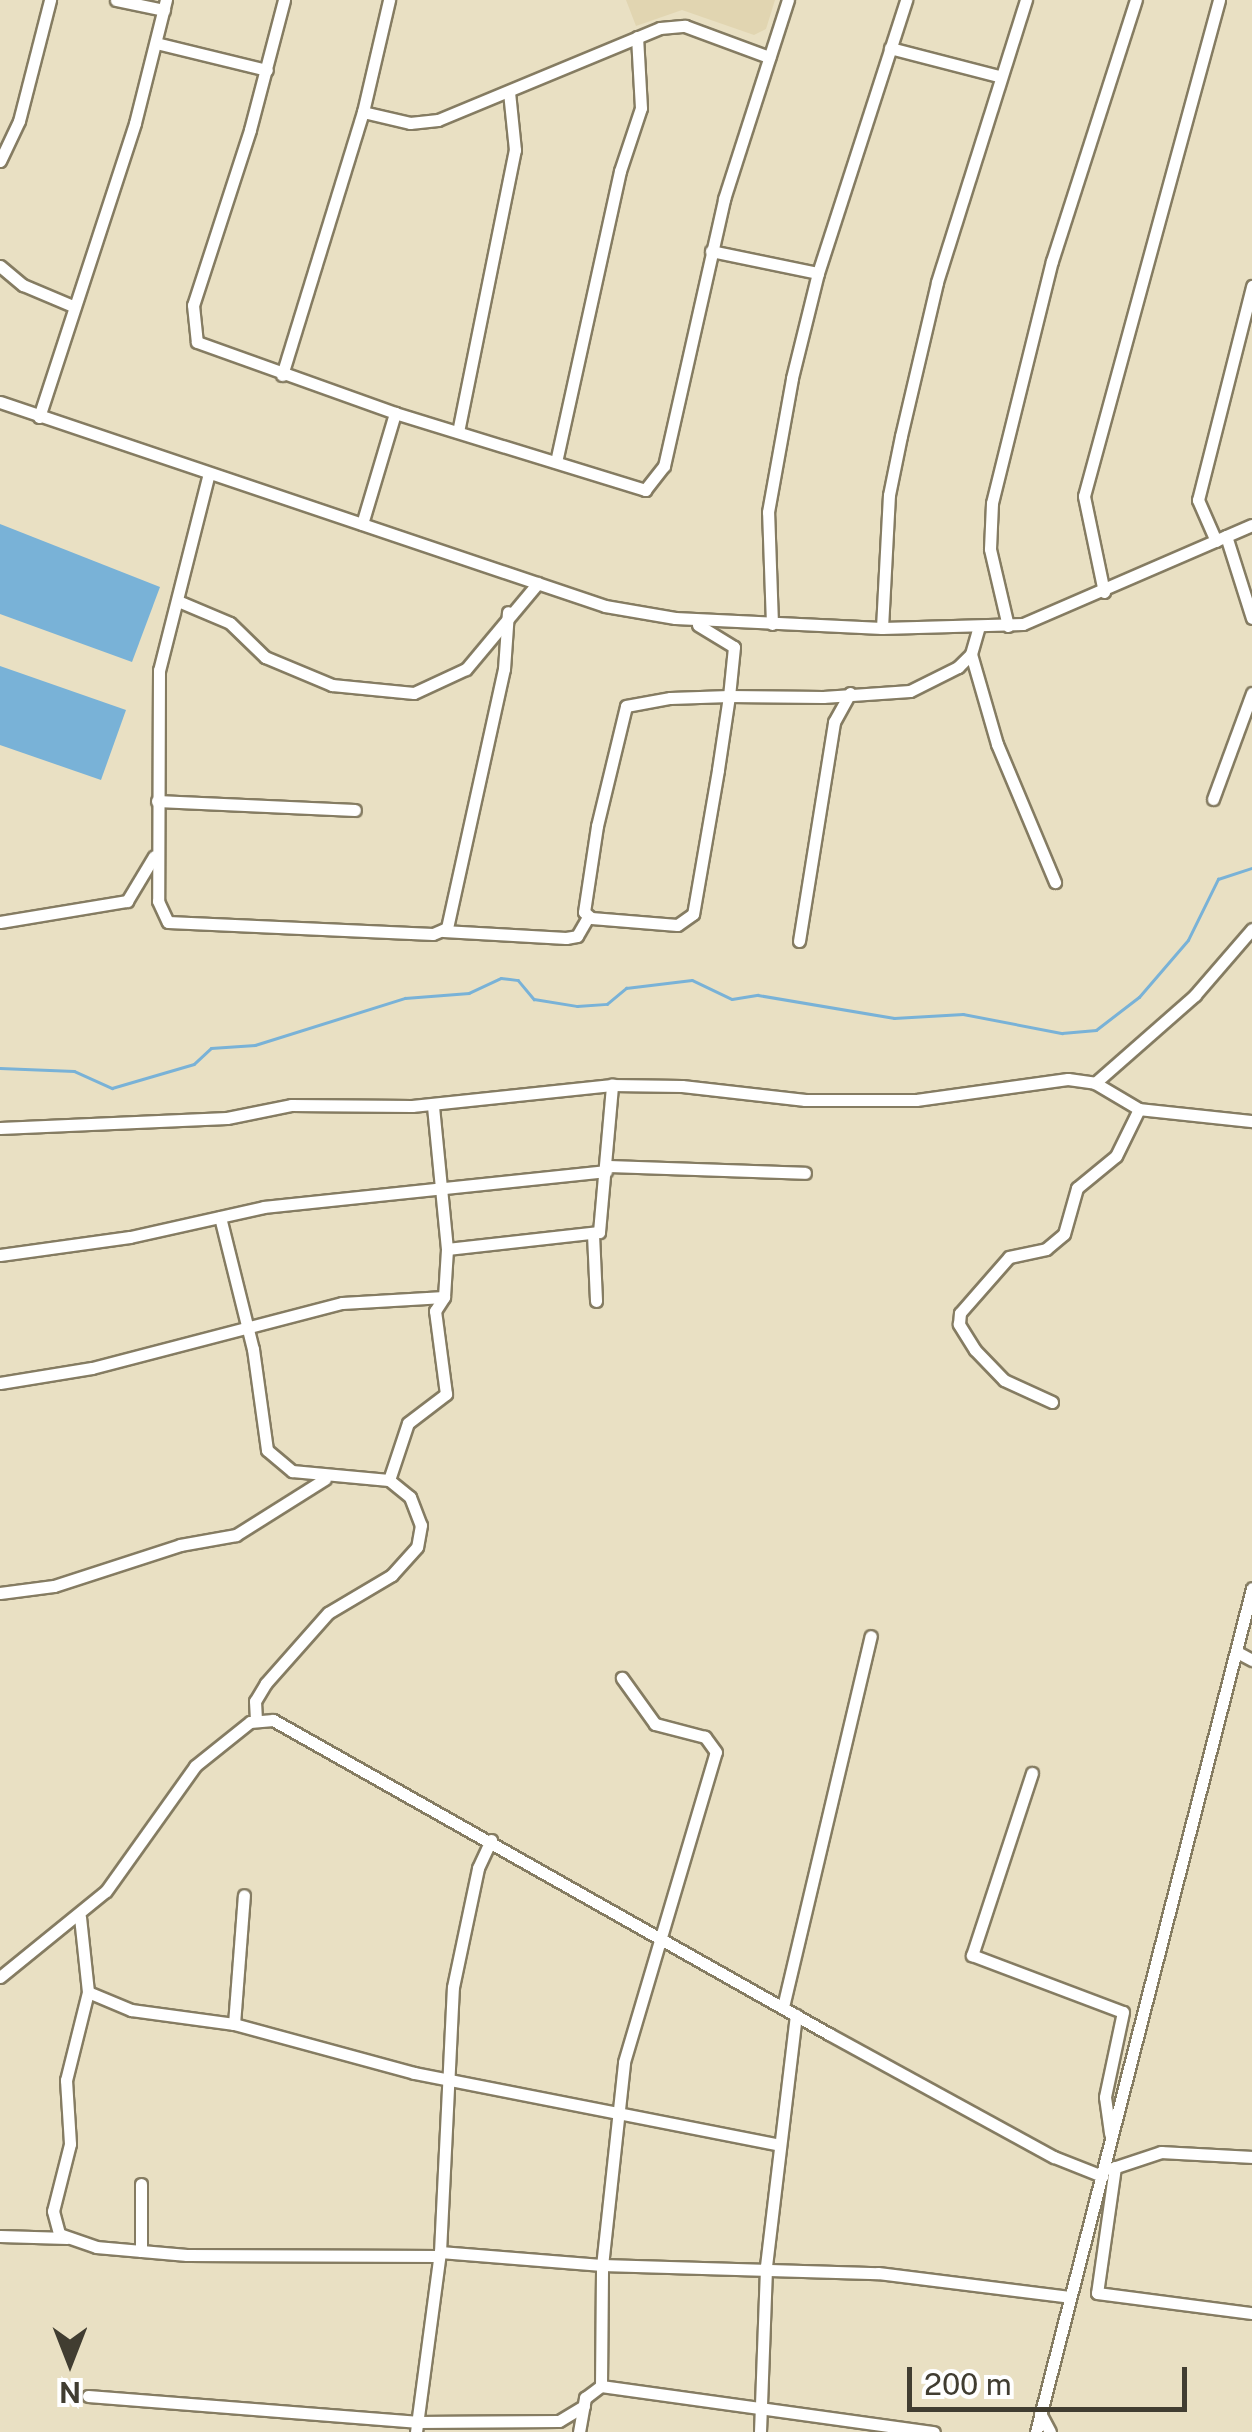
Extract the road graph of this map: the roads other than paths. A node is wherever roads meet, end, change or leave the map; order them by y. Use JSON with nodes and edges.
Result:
{"nodes":[{"id":1,"x":50,"y":0,"type":"edge"},
{"id":2,"x":116,"y":0,"type":"edge"},
{"id":3,"x":284,"y":0,"type":"edge"},
{"id":4,"x":389,"y":0,"type":"edge"},
{"id":5,"x":788,"y":0,"type":"edge"},
{"id":6,"x":906,"y":0,"type":"edge"},
{"id":7,"x":1026,"y":0,"type":"edge"},
{"id":8,"x":1136,"y":0,"type":"edge"},
{"id":9,"x":1219,"y":0,"type":"edge"},
{"id":10,"x":165,"y":5,"type":"edge"},
{"id":11,"x":637,"y":36,"type":"junction"},
{"id":12,"x":156,"y":43,"type":"junction"},
{"id":13,"x":890,"y":48,"type":"junction"},
{"id":14,"x":768,"y":57,"type":"junction"},
{"id":15,"x":267,"y":70,"type":"junction"},
{"id":16,"x":998,"y":76,"type":"junction"},
{"id":17,"x":509,"y":92,"type":"junction"},
{"id":18,"x":364,"y":112,"type":"junction"},
{"id":19,"x":0,"y":161,"type":"edge"},
{"id":20,"x":711,"y":251,"type":"junction"},
{"id":21,"x":0,"y":266,"type":"edge"},
{"id":22,"x":818,"y":273,"type":"junction"},
{"id":23,"x":1252,"y":286,"type":"edge"},
{"id":24,"x":75,"y":307,"type":"junction"},
{"id":25,"x":282,"y":374,"type":"junction"},
{"id":26,"x":0,"y":402,"type":"edge"},
{"id":27,"x":395,"y":414,"type":"junction"},
{"id":28,"x":39,"y":417,"type":"junction"},
{"id":29,"x":458,"y":432,"type":"junction"},
{"id":30,"x":556,"y":462,"type":"junction"},
{"id":31,"x":209,"y":474,"type":"junction"},
{"id":32,"x":362,"y":524,"type":"junction"},
{"id":33,"x":1252,"y":525,"type":"edge"},
{"id":34,"x":1221,"y":538,"type":"junction"},
{"id":35,"x":538,"y":583,"type":"junction"},
{"id":36,"x":1104,"y":592,"type":"junction"},
{"id":37,"x":178,"y":601,"type":"junction"},
{"id":38,"x":508,"y":612,"type":"junction"},
{"id":39,"x":675,"y":618,"type":"junction"},
{"id":40,"x":1252,"y":618,"type":"edge"},
{"id":41,"x":772,"y":624,"type":"junction"},
{"id":42,"x":1008,"y":626,"type":"junction"},
{"id":43,"x":882,"y":628,"type":"junction"},
{"id":44,"x":978,"y":628,"type":"junction"},
{"id":45,"x":971,"y":654,"type":"junction"},
{"id":46,"x":850,"y":693,"type":"junction"},
{"id":47,"x":1252,"y":693,"type":"edge"},
{"id":48,"x":729,"y":696,"type":"junction"},
{"id":49,"x":1213,"y":799,"type":"dead end"},
{"id":50,"x":158,"y":801,"type":"junction"},
{"id":51,"x":355,"y":810,"type":"dead end"},
{"id":52,"x":158,"y":847,"type":"junction"},
{"id":53,"x":1056,"y":882,"type":"dead end"},
{"id":54,"x":588,"y":917,"type":"junction"},
{"id":55,"x":0,"y":922,"type":"edge"},
{"id":56,"x":1252,"y":928,"type":"edge"},
{"id":57,"x":444,"y":931,"type":"junction"},
{"id":58,"x":799,"y":941,"type":"dead end"},
{"id":59,"x":1095,"y":1084,"type":"junction"},
{"id":60,"x":612,"y":1085,"type":"junction"},
{"id":61,"x":433,"y":1105,"type":"junction"},
{"id":62,"x":1140,"y":1109,"type":"junction"},
{"id":63,"x":1252,"y":1121,"type":"edge"},
{"id":64,"x":0,"y":1128,"type":"edge"},
{"id":65,"x":606,"y":1168,"type":"junction"},
{"id":66,"x":805,"y":1173,"type":"dead end"},
{"id":67,"x":441,"y":1188,"type":"junction"},
{"id":68,"x":220,"y":1217,"type":"junction"},
{"id":69,"x":593,"y":1234,"type":"junction"},
{"id":70,"x":447,"y":1249,"type":"junction"},
{"id":71,"x":0,"y":1255,"type":"edge"},
{"id":72,"x":444,"y":1298,"type":"junction"},
{"id":73,"x":596,"y":1301,"type":"dead end"},
{"id":74,"x":247,"y":1327,"type":"junction"},
{"id":75,"x":0,"y":1383,"type":"edge"},
{"id":76,"x":1052,"y":1402,"type":"dead end"},
{"id":77,"x":339,"y":1475,"type":"junction"},
{"id":78,"x":389,"y":1480,"type":"junction"},
{"id":79,"x":1252,"y":1588,"type":"edge"},
{"id":80,"x":0,"y":1593,"type":"edge"},
{"id":81,"x":871,"y":1636,"type":"dead end"},
{"id":82,"x":1236,"y":1652,"type":"junction"},
{"id":83,"x":1252,"y":1660,"type":"edge"},
{"id":84,"x":622,"y":1678,"type":"dead end"},
{"id":85,"x":256,"y":1718,"type":"junction"},
{"id":86,"x":1032,"y":1774,"type":"dead end"},
{"id":87,"x":490,"y":1840,"type":"junction"},
{"id":88,"x":244,"y":1895,"type":"dead end"},
{"id":89,"x":80,"y":1917,"type":"junction"},
{"id":90,"x":663,"y":1937,"type":"junction"},
{"id":91,"x":0,"y":1977,"type":"edge"},
{"id":92,"x":88,"y":1992,"type":"junction"},
{"id":93,"x":783,"y":2007,"type":"junction"},
{"id":94,"x":796,"y":2014,"type":"junction"},
{"id":95,"x":234,"y":2024,"type":"junction"},
{"id":96,"x":448,"y":2076,"type":"junction"},
{"id":97,"x":616,"y":2110,"type":"junction"},
{"id":98,"x":1111,"y":2138,"type":"junction"},
{"id":99,"x":777,"y":2144,"type":"junction"},
{"id":100,"x":1252,"y":2156,"type":"edge"},
{"id":101,"x":1107,"y":2171,"type":"junction"},
{"id":102,"x":141,"y":2184,"type":"dead end"},
{"id":103,"x":0,"y":2236,"type":"edge"},
{"id":104,"x":67,"y":2238,"type":"junction"},
{"id":105,"x":141,"y":2251,"type":"junction"},
{"id":106,"x":440,"y":2254,"type":"junction"},
{"id":107,"x":602,"y":2265,"type":"junction"},
{"id":108,"x":766,"y":2266,"type":"junction"},
{"id":109,"x":1070,"y":2296,"type":"junction"},
{"id":110,"x":1252,"y":2314,"type":"edge"},
{"id":111,"x":602,"y":2386,"type":"junction"},
{"id":112,"x":88,"y":2396,"type":"dead end"},
{"id":113,"x":762,"y":2405,"type":"junction"},
{"id":114,"x":584,"y":2406,"type":"junction"},
{"id":115,"x":1040,"y":2413,"type":"junction"},
{"id":116,"x":416,"y":2427,"type":"edge"},
{"id":117,"x":579,"y":2432,"type":"edge"},
{"id":118,"x":760,"y":2432,"type":"edge"},
{"id":119,"x":934,"y":2432,"type":"edge"},
{"id":120,"x":1036,"y":2432,"type":"edge"},
{"id":121,"x":1050,"y":2432,"type":"edge"}],
"edges":[{"from":1,"to":19,"type":"street"},
{"from":2,"to":10,"type":"street"},
{"from":3,"to":15,"type":"street"},
{"from":4,"to":18,"type":"street"},
{"from":5,"to":14,"type":"street"},
{"from":6,"to":13,"type":"street"},
{"from":7,"to":16,"type":"street"},
{"from":8,"to":42,"type":"street"},
{"from":9,"to":36,"type":"street"},
{"from":10,"to":12,"type":"street"},
{"from":11,"to":14,"type":"street"},
{"from":11,"to":17,"type":"street"},
{"from":11,"to":30,"type":"street"},
{"from":12,"to":15,"type":"street"},
{"from":12,"to":24,"type":"street"},
{"from":13,"to":16,"type":"street"},
{"from":13,"to":22,"type":"street"},
{"from":14,"to":20,"type":"street"},
{"from":15,"to":25,"type":"street"},
{"from":16,"to":43,"type":"street"},
{"from":17,"to":18,"type":"street"},
{"from":17,"to":29,"type":"street"},
{"from":18,"to":25,"type":"street"},
{"from":20,"to":22,"type":"street"},
{"from":20,"to":30,"type":"street"},
{"from":21,"to":24,"type":"street"},
{"from":22,"to":41,"type":"street"},
{"from":23,"to":34,"type":"street"},
{"from":24,"to":28,"type":"street"},
{"from":25,"to":27,"type":"street"},
{"from":26,"to":28,"type":"street"},
{"from":27,"to":29,"type":"street"},
{"from":27,"to":32,"type":"street"},
{"from":28,"to":31,"type":"street"},
{"from":29,"to":30,"type":"street"},
{"from":31,"to":32,"type":"street"},
{"from":31,"to":37,"type":"street"},
{"from":32,"to":35,"type":"street"},
{"from":33,"to":34,"type":"street"},
{"from":34,"to":36,"type":"street"},
{"from":34,"to":40,"type":"street"},
{"from":35,"to":38,"type":"street"},
{"from":35,"to":39,"type":"street"},
{"from":36,"to":42,"type":"street"},
{"from":37,"to":38,"type":"street"},
{"from":37,"to":50,"type":"street"},
{"from":38,"to":57,"type":"street"},
{"from":39,"to":41,"type":"street"},
{"from":39,"to":48,"type":"street"},
{"from":41,"to":43,"type":"street"},
{"from":42,"to":44,"type":"street"},
{"from":43,"to":44,"type":"street"},
{"from":44,"to":45,"type":"street"},
{"from":45,"to":46,"type":"street"},
{"from":45,"to":53,"type":"street"},
{"from":46,"to":48,"type":"street"},
{"from":46,"to":58,"type":"street"},
{"from":47,"to":49,"type":"street"},
{"from":48,"to":54,"type":"street"},
{"from":48,"to":54,"type":"street"},
{"from":50,"to":51,"type":"street"},
{"from":50,"to":52,"type":"street"},
{"from":52,"to":55,"type":"street"},
{"from":52,"to":57,"type":"street"},
{"from":54,"to":57,"type":"street"},
{"from":56,"to":59,"type":"street"},
{"from":59,"to":60,"type":"street"},
{"from":59,"to":62,"type":"street"},
{"from":60,"to":61,"type":"street"},
{"from":60,"to":65,"type":"street"},
{"from":61,"to":64,"type":"street"},
{"from":61,"to":67,"type":"street"},
{"from":62,"to":63,"type":"street"},
{"from":62,"to":76,"type":"street"},
{"from":65,"to":66,"type":"street"},
{"from":65,"to":67,"type":"street"},
{"from":65,"to":69,"type":"street"},
{"from":67,"to":68,"type":"street"},
{"from":67,"to":70,"type":"street"},
{"from":68,"to":71,"type":"street"},
{"from":68,"to":74,"type":"street"},
{"from":69,"to":70,"type":"street"},
{"from":69,"to":73,"type":"street"},
{"from":70,"to":72,"type":"street"},
{"from":72,"to":74,"type":"street"},
{"from":72,"to":78,"type":"street"},
{"from":74,"to":75,"type":"street"},
{"from":74,"to":77,"type":"street"},
{"from":77,"to":78,"type":"street"},
{"from":77,"to":80,"type":"street"},
{"from":78,"to":85,"type":"street"},
{"from":79,"to":82,"type":"street"},
{"from":81,"to":93,"type":"street"},
{"from":82,"to":83,"type":"street"},
{"from":82,"to":98,"type":"street"},
{"from":84,"to":90,"type":"street"},
{"from":85,"to":87,"type":"street"},
{"from":85,"to":89,"type":"street"},
{"from":86,"to":98,"type":"street"},
{"from":87,"to":90,"type":"street"},
{"from":87,"to":96,"type":"street"},
{"from":88,"to":95,"type":"street"},
{"from":89,"to":91,"type":"street"},
{"from":89,"to":92,"type":"street"},
{"from":90,"to":93,"type":"street"},
{"from":90,"to":97,"type":"street"},
{"from":92,"to":95,"type":"street"},
{"from":92,"to":104,"type":"street"},
{"from":93,"to":94,"type":"street"},
{"from":94,"to":99,"type":"street"},
{"from":94,"to":101,"type":"street"},
{"from":95,"to":96,"type":"street"},
{"from":96,"to":97,"type":"street"},
{"from":96,"to":106,"type":"street"},
{"from":97,"to":99,"type":"street"},
{"from":97,"to":107,"type":"street"},
{"from":98,"to":101,"type":"street"},
{"from":99,"to":108,"type":"street"},
{"from":100,"to":101,"type":"street"},
{"from":101,"to":109,"type":"street"},
{"from":101,"to":110,"type":"street"},
{"from":102,"to":105,"type":"street"},
{"from":103,"to":104,"type":"street"},
{"from":104,"to":105,"type":"street"},
{"from":105,"to":106,"type":"street"},
{"from":106,"to":107,"type":"street"},
{"from":106,"to":116,"type":"street"},
{"from":107,"to":108,"type":"street"},
{"from":107,"to":111,"type":"street"},
{"from":108,"to":109,"type":"street"},
{"from":108,"to":113,"type":"street"},
{"from":109,"to":115,"type":"street"},
{"from":111,"to":113,"type":"street"},
{"from":111,"to":114,"type":"street"},
{"from":112,"to":116,"type":"street"},
{"from":113,"to":118,"type":"street"},
{"from":113,"to":119,"type":"street"},
{"from":114,"to":116,"type":"street"},
{"from":114,"to":117,"type":"street"},
{"from":115,"to":120,"type":"street"},
{"from":115,"to":121,"type":"street"}]}
